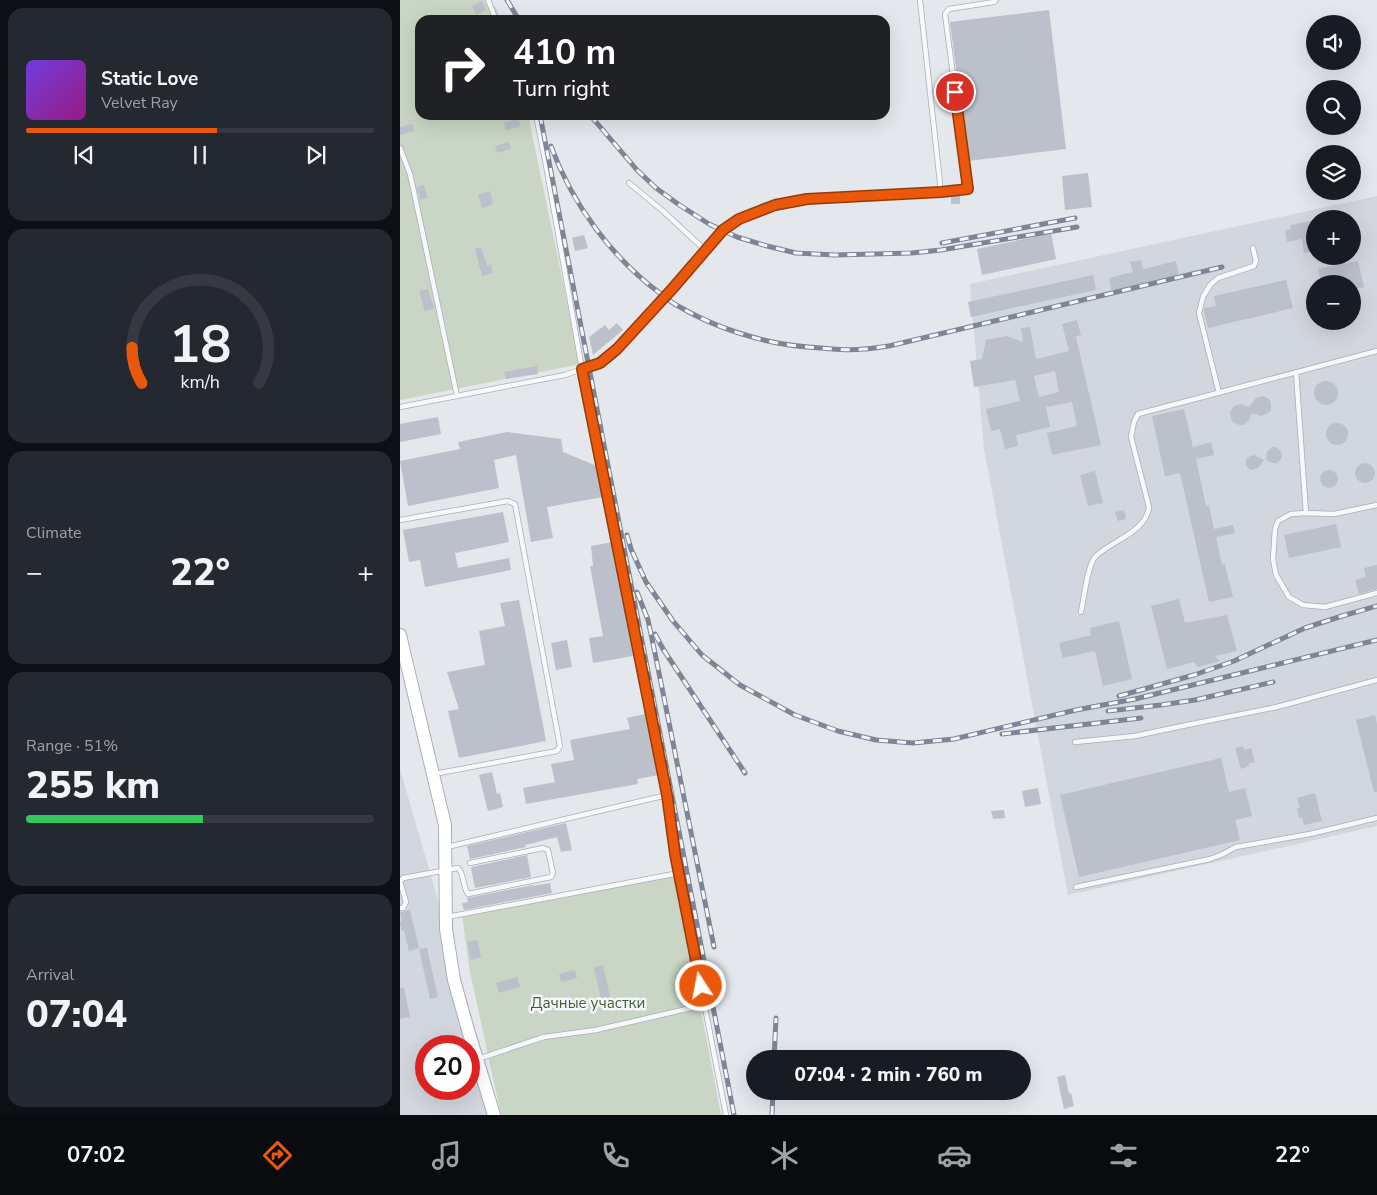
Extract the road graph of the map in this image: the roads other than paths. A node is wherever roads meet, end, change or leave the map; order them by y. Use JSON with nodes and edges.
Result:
{"nodes":[{"id":1,"x":488,"y":0,"type":"edge"},
{"id":2,"x":920,"y":0,"type":"edge"},
{"id":3,"x":996,"y":0,"type":"edge"},
{"id":4,"x":494,"y":15,"type":"edge"},
{"id":5,"x":537,"y":120,"type":"edge"},
{"id":6,"x":400,"y":148,"type":"edge"},
{"id":7,"x":629,"y":183,"type":"dead end"},
{"id":8,"x":941,"y":192,"type":"junction"},
{"id":9,"x":1252,"y":248,"type":"dead end"},
{"id":10,"x":705,"y":250,"type":"junction"},
{"id":11,"x":1377,"y":352,"type":"edge"},
{"id":12,"x":582,"y":369,"type":"junction"},
{"id":13,"x":1296,"y":372,"type":"junction"},
{"id":14,"x":1219,"y":393,"type":"junction"},
{"id":15,"x":457,"y":396,"type":"junction"},
{"id":16,"x":400,"y":407,"type":"edge"},
{"id":17,"x":1377,"y":505,"type":"edge"},
{"id":18,"x":1306,"y":513,"type":"junction"},
{"id":19,"x":400,"y":520,"type":"edge"},
{"id":20,"x":1377,"y":593,"type":"edge"},
{"id":21,"x":1081,"y":612,"type":"dead end"},
{"id":22,"x":400,"y":635,"type":"edge"},
{"id":23,"x":1377,"y":680,"type":"edge"},
{"id":24,"x":1075,"y":742,"type":"dead end"},
{"id":25,"x":433,"y":774,"type":"junction"},
{"id":26,"x":667,"y":795,"type":"junction"},
{"id":27,"x":1377,"y":818,"type":"edge"},
{"id":28,"x":446,"y":848,"type":"junction"},
{"id":29,"x":470,"y":863,"type":"dead end"},
{"id":30,"x":446,"y":870,"type":"junction"},
{"id":31,"x":679,"y":872,"type":"junction"},
{"id":32,"x":400,"y":882,"type":"edge"},
{"id":33,"x":1076,"y":887,"type":"dead end"},
{"id":34,"x":400,"y":908,"type":"edge"},
{"id":35,"x":446,"y":917,"type":"junction"},
{"id":36,"x":704,"y":1005,"type":"junction"},
{"id":37,"x":470,"y":1035,"type":"edge"},
{"id":38,"x":480,"y":1058,"type":"edge"},
{"id":39,"x":480,"y":1069,"type":"edge"},
{"id":40,"x":494,"y":1115,"type":"edge"},
{"id":41,"x":726,"y":1115,"type":"edge"}],
"edges":[{"from":1,"to":4,"type":"lane"},
{"from":2,"to":8,"type":"lane"},
{"from":3,"to":8,"type":"lane"},
{"from":5,"to":12,"type":"lane"},
{"from":6,"to":15,"type":"lane"},
{"from":7,"to":10,"type":"lane"},
{"from":8,"to":10,"type":"lane"},
{"from":9,"to":14,"type":"lane"},
{"from":10,"to":12,"type":"lane"},
{"from":11,"to":13,"type":"lane"},
{"from":12,"to":15,"type":"lane"},
{"from":12,"to":26,"type":"lane"},
{"from":13,"to":14,"type":"lane"},
{"from":13,"to":18,"type":"lane"},
{"from":14,"to":21,"type":"lane"},
{"from":15,"to":16,"type":"lane"},
{"from":17,"to":18,"type":"lane"},
{"from":18,"to":20,"type":"lane"},
{"from":19,"to":25,"type":"lane"},
{"from":22,"to":25,"type":"main road"},
{"from":23,"to":24,"type":"lane"},
{"from":25,"to":28,"type":"main road"},
{"from":26,"to":28,"type":"lane"},
{"from":26,"to":31,"type":"lane"},
{"from":27,"to":33,"type":"lane"},
{"from":28,"to":30,"type":"main road"},
{"from":29,"to":30,"type":"lane"},
{"from":30,"to":32,"type":"lane"},
{"from":30,"to":35,"type":"main road"},
{"from":31,"to":35,"type":"lane"},
{"from":31,"to":36,"type":"lane"},
{"from":32,"to":34,"type":"lane"},
{"from":35,"to":37,"type":"main road"},
{"from":36,"to":38,"type":"lane"},
{"from":36,"to":41,"type":"lane"},
{"from":39,"to":40,"type":"main road"}]}
